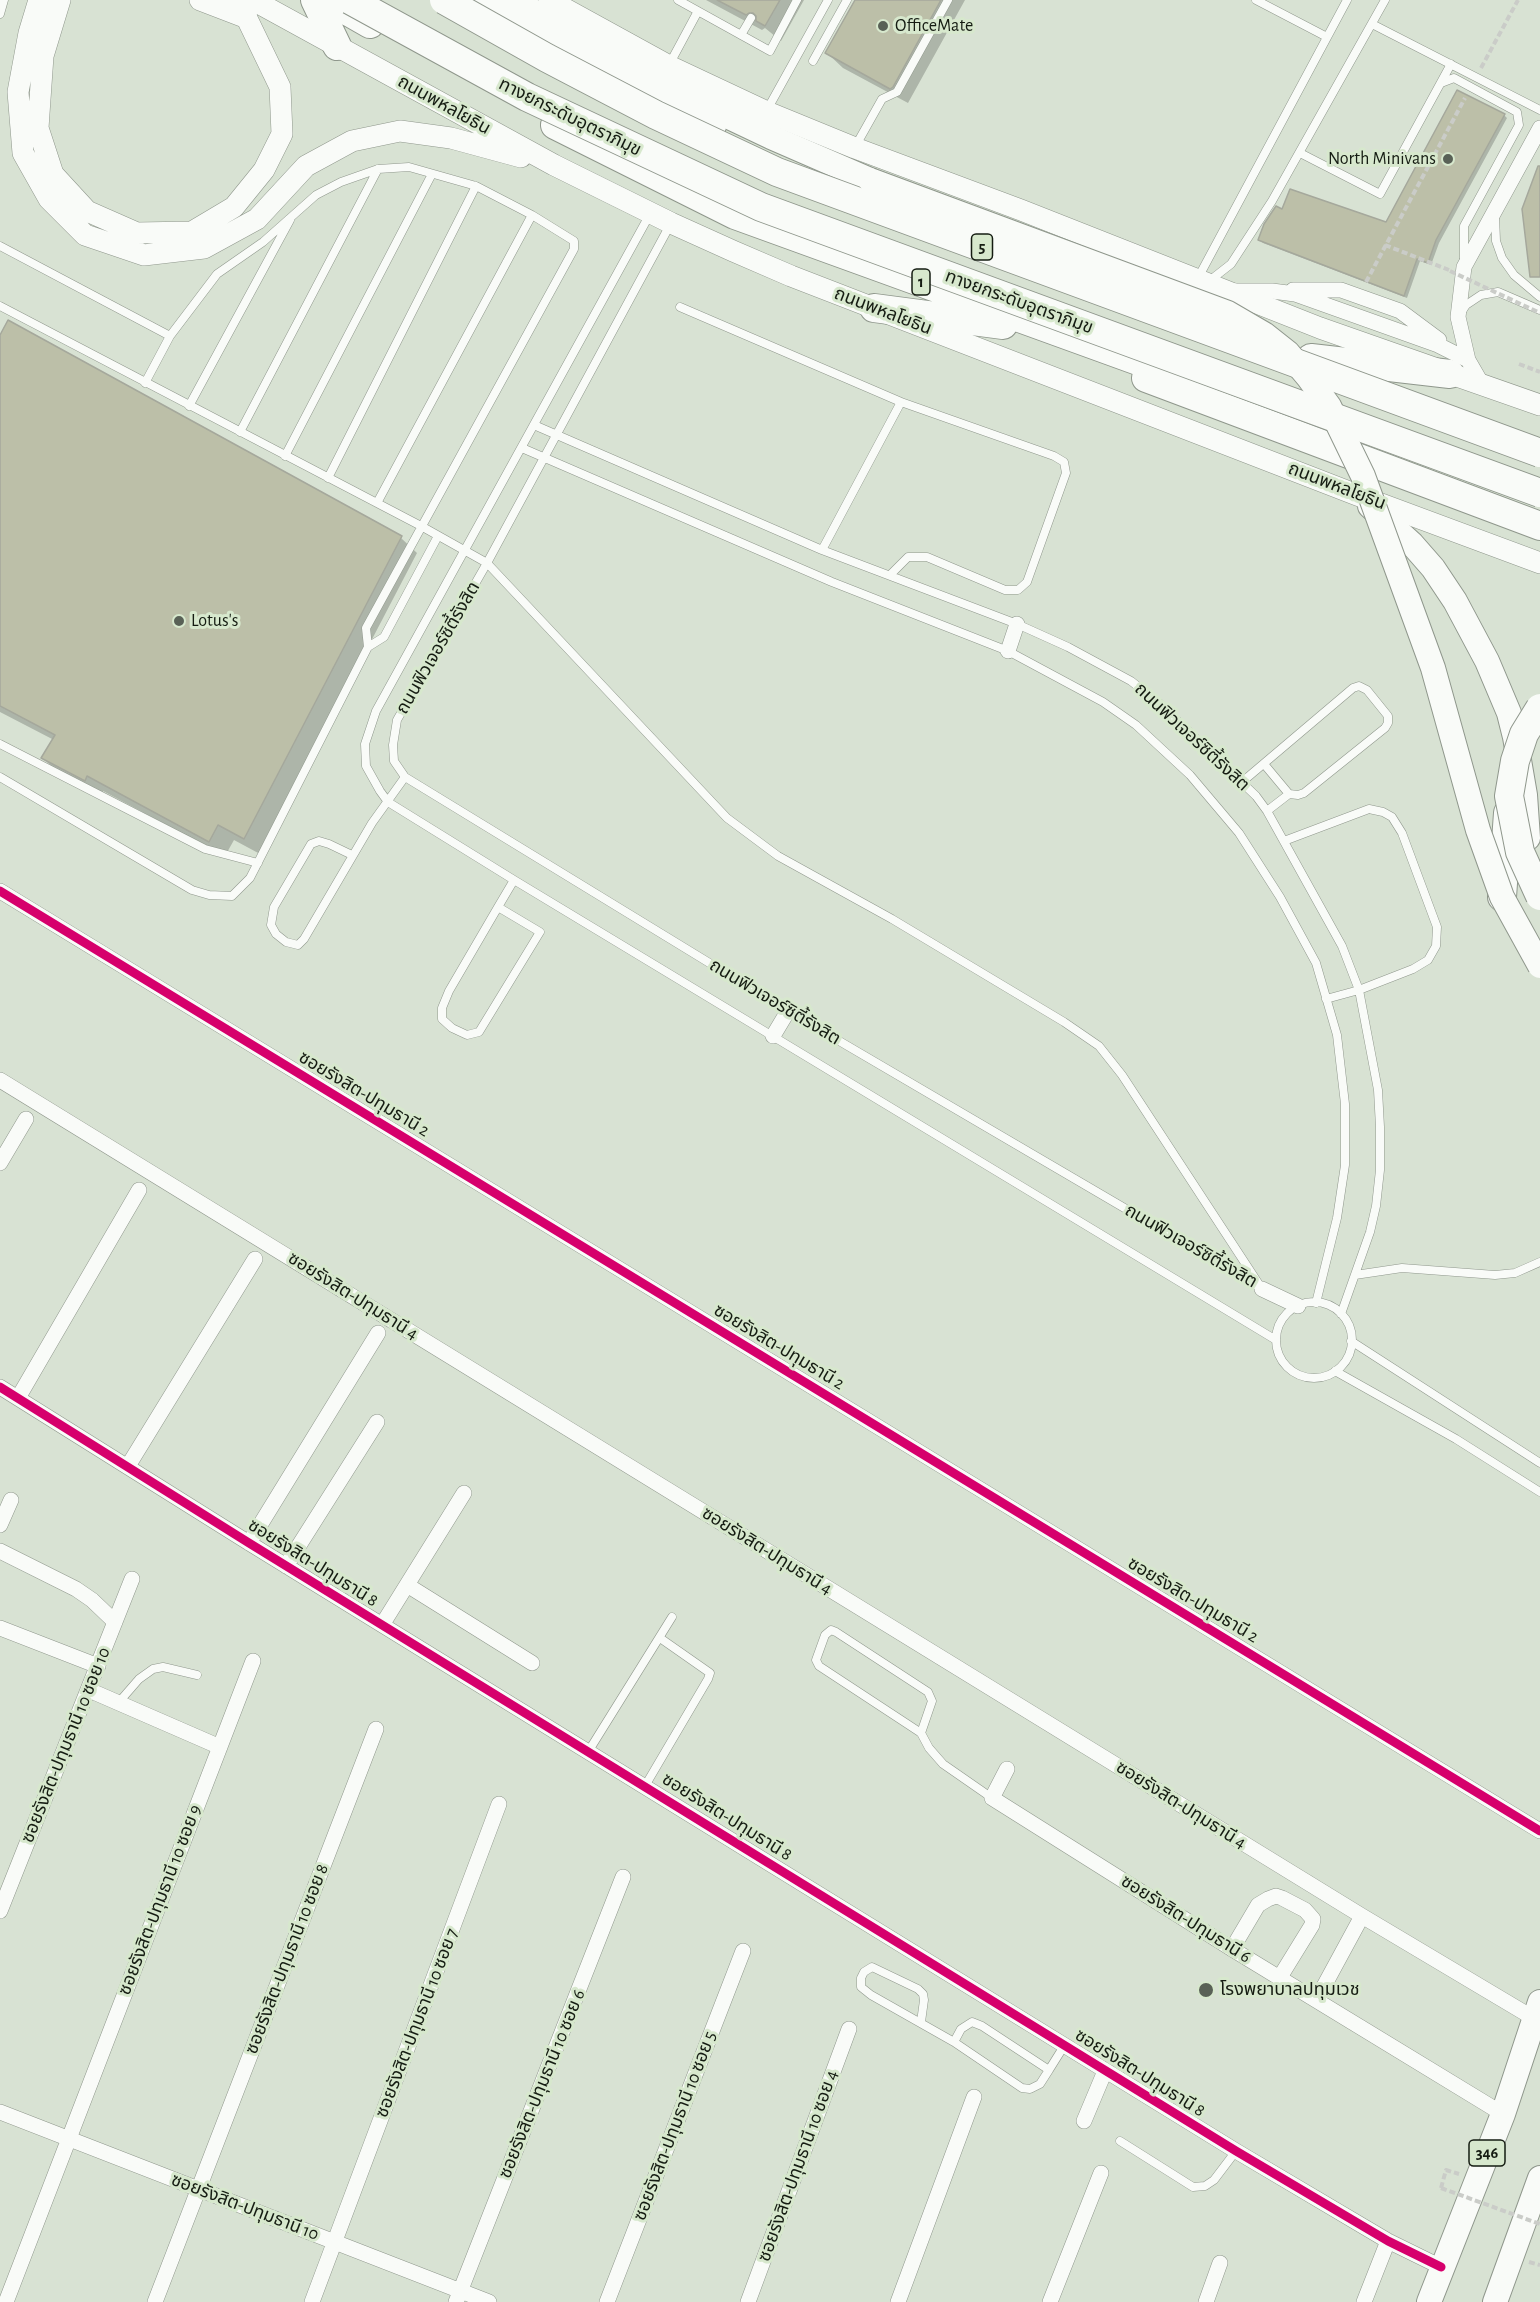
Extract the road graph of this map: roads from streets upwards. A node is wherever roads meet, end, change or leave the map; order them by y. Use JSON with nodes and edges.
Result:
{"nodes":[{"id":1,"x":39,"y":0,"type":"edge"},
{"id":2,"x":60,"y":0,"type":"edge"},
{"id":3,"x":200,"y":0,"type":"edge"},
{"id":4,"x":315,"y":0,"type":"edge"},
{"id":5,"x":328,"y":0,"type":"edge"},
{"id":6,"x":350,"y":0,"type":"edge"},
{"id":7,"x":444,"y":0,"type":"edge"},
{"id":8,"x":479,"y":0,"type":"edge"},
{"id":9,"x":514,"y":0,"type":"edge"},
{"id":10,"x":549,"y":0,"type":"edge"},
{"id":11,"x":246,"y":6,"type":"edge"},
{"id":12,"x":337,"y":46,"type":"junction"},
{"id":13,"x":1540,"y":128,"type":"edge"},
{"id":14,"x":554,"y":165,"type":"junction"},
{"id":15,"x":893,"y":273,"type":"junction"},
{"id":16,"x":1272,"y":291,"type":"junction"},
{"id":17,"x":1226,"y":292,"type":"junction"},
{"id":18,"x":874,"y":308,"type":"junction"},
{"id":19,"x":1005,"y":325,"type":"junction"},
{"id":20,"x":1311,"y":358,"type":"junction"},
{"id":21,"x":1459,"y":363,"type":"junction"},
{"id":22,"x":1540,"y":405,"type":"edge"},
{"id":23,"x":1540,"y":441,"type":"edge"},
{"id":24,"x":1540,"y":453,"type":"edge"},
{"id":25,"x":1540,"y":494,"type":"edge"},
{"id":26,"x":1357,"y":495,"type":"junction"},
{"id":27,"x":1536,"y":518,"type":"edge"},
{"id":28,"x":1540,"y":563,"type":"edge"},
{"id":29,"x":1017,"y":624,"type":"road end"},
{"id":30,"x":1008,"y":651,"type":"road end"},
{"id":31,"x":1540,"y":708,"type":"edge"},
{"id":32,"x":1509,"y":796,"type":"junction"},
{"id":33,"x":0,"y":891,"type":"edge"},
{"id":34,"x":1540,"y":896,"type":"edge"},
{"id":35,"x":1502,"y":897,"type":"junction"},
{"id":36,"x":1540,"y":911,"type":"edge"},
{"id":37,"x":1540,"y":966,"type":"edge"},
{"id":38,"x":788,"y":1011,"type":"road end"},
{"id":39,"x":772,"y":1036,"type":"road end"},
{"id":40,"x":0,"y":1080,"type":"edge"},
{"id":41,"x":26,"y":1119,"type":"dead end"},
{"id":42,"x":0,"y":1163,"type":"edge"},
{"id":43,"x":139,"y":1190,"type":"dead end"},
{"id":44,"x":255,"y":1259,"type":"dead end"},
{"id":45,"x":1263,"y":1289,"type":"road end"},
{"id":46,"x":1298,"y":1306,"type":"road end"},
{"id":47,"x":378,"y":1334,"type":"dead end"},
{"id":48,"x":0,"y":1387,"type":"edge"},
{"id":49,"x":18,"y":1398,"type":"junction"},
{"id":50,"x":377,"y":1422,"type":"dead end"},
{"id":51,"x":128,"y":1466,"type":"junction"},
{"id":52,"x":464,"y":1493,"type":"dead end"},
{"id":53,"x":11,"y":1500,"type":"dead end"},
{"id":54,"x":0,"y":1525,"type":"edge"},
{"id":55,"x":249,"y":1544,"type":"junction"},
{"id":56,"x":0,"y":1551,"type":"edge"},
{"id":57,"x":286,"y":1566,"type":"junction"},
{"id":58,"x":132,"y":1579,"type":"dead end"},
{"id":59,"x":407,"y":1585,"type":"junction"},
{"id":60,"x":115,"y":1622,"type":"junction"},
{"id":61,"x":382,"y":1625,"type":"junction"},
{"id":62,"x":0,"y":1628,"type":"edge"},
{"id":63,"x":253,"y":1661,"type":"dead end"},
{"id":64,"x":532,"y":1663,"type":"dead end"},
{"id":65,"x":98,"y":1666,"type":"junction"},
{"id":66,"x":89,"y":1690,"type":"junction"},
{"id":67,"x":376,"y":1729,"type":"dead end"},
{"id":68,"x":220,"y":1747,"type":"junction"},
{"id":69,"x":1007,"y":1769,"type":"dead end"},
{"id":70,"x":499,"y":1804,"type":"dead end"},
{"id":71,"x":1540,"y":1831,"type":"edge"},
{"id":72,"x":623,"y":1877,"type":"dead end"},
{"id":73,"x":0,"y":1911,"type":"edge"},
{"id":74,"x":1362,"y":1916,"type":"junction"},
{"id":75,"x":1232,"y":1949,"type":"junction"},
{"id":76,"x":743,"y":1951,"type":"dead end"},
{"id":77,"x":1280,"y":1977,"type":"junction"},
{"id":78,"x":1317,"y":1999,"type":"junction"},
{"id":79,"x":1537,"y":2011,"type":"edge"},
{"id":80,"x":849,"y":2030,"type":"dead end"},
{"id":81,"x":1105,"y":2071,"type":"junction"},
{"id":82,"x":974,"y":2097,"type":"dead end"},
{"id":83,"x":0,"y":2112,"type":"edge"},
{"id":84,"x":1503,"y":2114,"type":"junction"},
{"id":85,"x":1084,"y":2121,"type":"dead end"},
{"id":86,"x":67,"y":2139,"type":"junction"},
{"id":87,"x":1101,"y":2172,"type":"dead end"},
{"id":88,"x":1540,"y":2178,"type":"edge"},
{"id":89,"x":198,"y":2189,"type":"junction"},
{"id":90,"x":1388,"y":2241,"type":"junction"},
{"id":91,"x":335,"y":2242,"type":"junction"},
{"id":92,"x":1220,"y":2264,"type":"dead end"},
{"id":93,"x":1441,"y":2267,"type":"junction"},
{"id":94,"x":458,"y":2296,"type":"edge"},
{"id":95,"x":6,"y":2302,"type":"edge"},
{"id":96,"x":155,"y":2302,"type":"edge"},
{"id":97,"x":312,"y":2302,"type":"edge"},
{"id":98,"x":489,"y":2302,"type":"edge"},
{"id":99,"x":607,"y":2302,"type":"edge"},
{"id":100,"x":748,"y":2302,"type":"edge"},
{"id":101,"x":898,"y":2302,"type":"edge"},
{"id":102,"x":1050,"y":2302,"type":"edge"},
{"id":103,"x":1206,"y":2302,"type":"edge"},
{"id":104,"x":1364,"y":2302,"type":"edge"},
{"id":105,"x":1429,"y":2302,"type":"edge"},
{"id":106,"x":1495,"y":2302,"type":"edge"}],
"edges":[{"from":1,"to":14,"type":"main road"},
{"from":2,"to":11,"type":"main road"},
{"from":3,"to":11,"type":"main road","name":"ถนนพหลโยธิน"},
{"from":4,"to":12,"type":"highway"},
{"from":5,"to":15,"type":"highway","name":"ถนนพหลโยธิน","number":"1"},
{"from":6,"to":25,"type":"highway","name":"ทางยกระดับอุตราภิมุข","number":"5","bridge":true},
{"from":7,"to":24,"type":"highway","number":"5","bridge":true},
{"from":8,"to":20,"type":"highway"},
{"from":9,"to":35,"type":"main road","bridge":true},
{"from":10,"to":17,"type":"main road"},
{"from":11,"to":12,"type":"main road","name":"ถนนพหลโยธิน","number":"1"},
{"from":12,"to":14,"type":"main road","name":"ถนนพหลโยธิน","number":"1"},
{"from":13,"to":21,"type":"street"},
{"from":14,"to":18,"type":"main road","name":"ถนนพหลโยธิน","number":"1"},
{"from":15,"to":19,"type":"highway"},
{"from":15,"to":27,"type":"highway","name":"ถนนพหลโยธิน","number":"1"},
{"from":16,"to":17,"type":"street"},
{"from":16,"to":21,"type":"street"},
{"from":16,"to":21,"type":"street"},
{"from":17,"to":21,"type":"main road"},
{"from":18,"to":19,"type":"highway"},
{"from":18,"to":26,"type":"main road","name":"ถนนพหลโยธิน","number":"1"},
{"from":19,"to":27,"type":"highway"},
{"from":20,"to":21,"type":"highway"},
{"from":20,"to":23,"type":"highway"},
{"from":21,"to":22,"type":"main road"},
{"from":26,"to":28,"type":"main road","name":"ถนนพหลโยธิน","number":"1"},
{"from":26,"to":36,"type":"main road"},
{"from":29,"to":30,"type":"street"},
{"from":31,"to":32,"type":"highway","bridge":true},
{"from":32,"to":34,"type":"highway","bridge":true},
{"from":32,"to":35,"type":"highway","bridge":true},
{"from":33,"to":71,"type":"street","name":"ซอยรังสิต-ปทุมธานี 2"},
{"from":35,"to":37,"type":"main road","bridge":true},
{"from":38,"to":39,"type":"street"},
{"from":40,"to":74,"type":"street","name":"ซอยรังสิต-ปทุมธานี 4"},
{"from":41,"to":42,"type":"street"},
{"from":43,"to":49,"type":"street"},
{"from":44,"to":51,"type":"street"},
{"from":45,"to":46,"type":"street"},
{"from":47,"to":55,"type":"street"},
{"from":48,"to":49,"type":"street","name":"ซอยรังสิต-ปทุมธานี 8"},
{"from":49,"to":51,"type":"street","name":"ซอยรังสิต-ปทุมธานี 8"},
{"from":50,"to":57,"type":"street"},
{"from":51,"to":55,"type":"street","name":"ซอยรังสิต-ปทุมธานี 8"},
{"from":52,"to":59,"type":"street"},
{"from":53,"to":54,"type":"street"},
{"from":55,"to":57,"type":"street","name":"ซอยรังสิต-ปทุมธานี 8"},
{"from":56,"to":60,"type":"street"},
{"from":57,"to":61,"type":"street","name":"ซอยรังสิต-ปทุมธานี 8"},
{"from":58,"to":60,"type":"street","name":"ซอยรังสิต-ปทุมธานี 10 ซอย 10"},
{"from":59,"to":61,"type":"street"},
{"from":59,"to":64,"type":"street"},
{"from":60,"to":65,"type":"street","name":"ซอยรังสิต-ปทุมธานี 10 ซอย 10"},
{"from":61,"to":81,"type":"street","name":"ซอยรังสิต-ปทุมธานี 8"},
{"from":62,"to":65,"type":"street"},
{"from":63,"to":68,"type":"street","name":"ซอยรังสิต-ปทุมธานี 10 ซอย 9"},
{"from":65,"to":66,"type":"street","name":"ซอยรังสิต-ปทุมธานี 10 ซอย 10"},
{"from":66,"to":68,"type":"street"},
{"from":66,"to":73,"type":"street","name":"ซอยรังสิต-ปทุมธานี 10 ซอย 10"},
{"from":67,"to":89,"type":"street","name":"ซอยรังสิต-ปทุมธานี 10 ซอย 8"},
{"from":68,"to":86,"type":"street","name":"ซอยรังสิต-ปทุมธานี 10 ซอย 9"},
{"from":69,"to":75,"type":"street","name":"ซอยรังสิต-ปทุมธานี 6"},
{"from":70,"to":91,"type":"street","name":"ซอยรังสิต-ปทุมธานี 10 ซอย 7"},
{"from":72,"to":94,"type":"street","name":"ซอยรังสิต-ปทุมธานี 10 ซอย 6"},
{"from":74,"to":78,"type":"street"},
{"from":74,"to":79,"type":"street","name":"ซอยรังสิต-ปทุมธานี 4"},
{"from":75,"to":77,"type":"street","name":"ซอยรังสิต-ปทุมธานี 6"},
{"from":75,"to":77,"type":"street"},
{"from":76,"to":99,"type":"street","name":"ซอยรังสิต-ปทุมธานี 10 ซอย 5"},
{"from":77,"to":78,"type":"street","name":"ซอยรังสิต-ปทุมธานี 6"},
{"from":78,"to":84,"type":"street","name":"ซอยรังสิต-ปทุมธานี 6"},
{"from":79,"to":84,"type":"main road","number":"346"},
{"from":80,"to":100,"type":"street","name":"ซอยรังสิต-ปทุมธานี 10 ซอย 4"},
{"from":81,"to":85,"type":"street"},
{"from":81,"to":90,"type":"street","name":"ซอยรังสิต-ปทุมธานี 8"},
{"from":82,"to":101,"type":"street"},
{"from":83,"to":86,"type":"street","name":"ซอยรังสิต-ปทุมธานี 10"},
{"from":84,"to":93,"type":"main road","number":"346"},
{"from":86,"to":89,"type":"street","name":"ซอยรังสิต-ปทุมธานี 10"},
{"from":86,"to":95,"type":"street","name":"ซอยรังสิต-ปทุมธานี 10 ซอย 9"},
{"from":87,"to":102,"type":"street"},
{"from":88,"to":106,"type":"main road"},
{"from":89,"to":91,"type":"street","name":"ซอยรังสิต-ปทุมธานี 10"},
{"from":89,"to":96,"type":"street","name":"ซอยรังสิต-ปทุมธานี 10 ซอย 8"},
{"from":90,"to":93,"type":"street","name":"ซอยรังสิต-ปทุมธานี 8"},
{"from":90,"to":104,"type":"street"},
{"from":91,"to":94,"type":"street","name":"ซอยรังสิต-ปทุมธานี 10"},
{"from":91,"to":97,"type":"street","name":"ซอยรังสิต-ปทุมธานี 10 ซอย 7"},
{"from":92,"to":103,"type":"street"},
{"from":93,"to":105,"type":"main road","number":"346"},
{"from":94,"to":98,"type":"street","name":"ซอยรังสิต-ปทุมธานี 10"}]}
